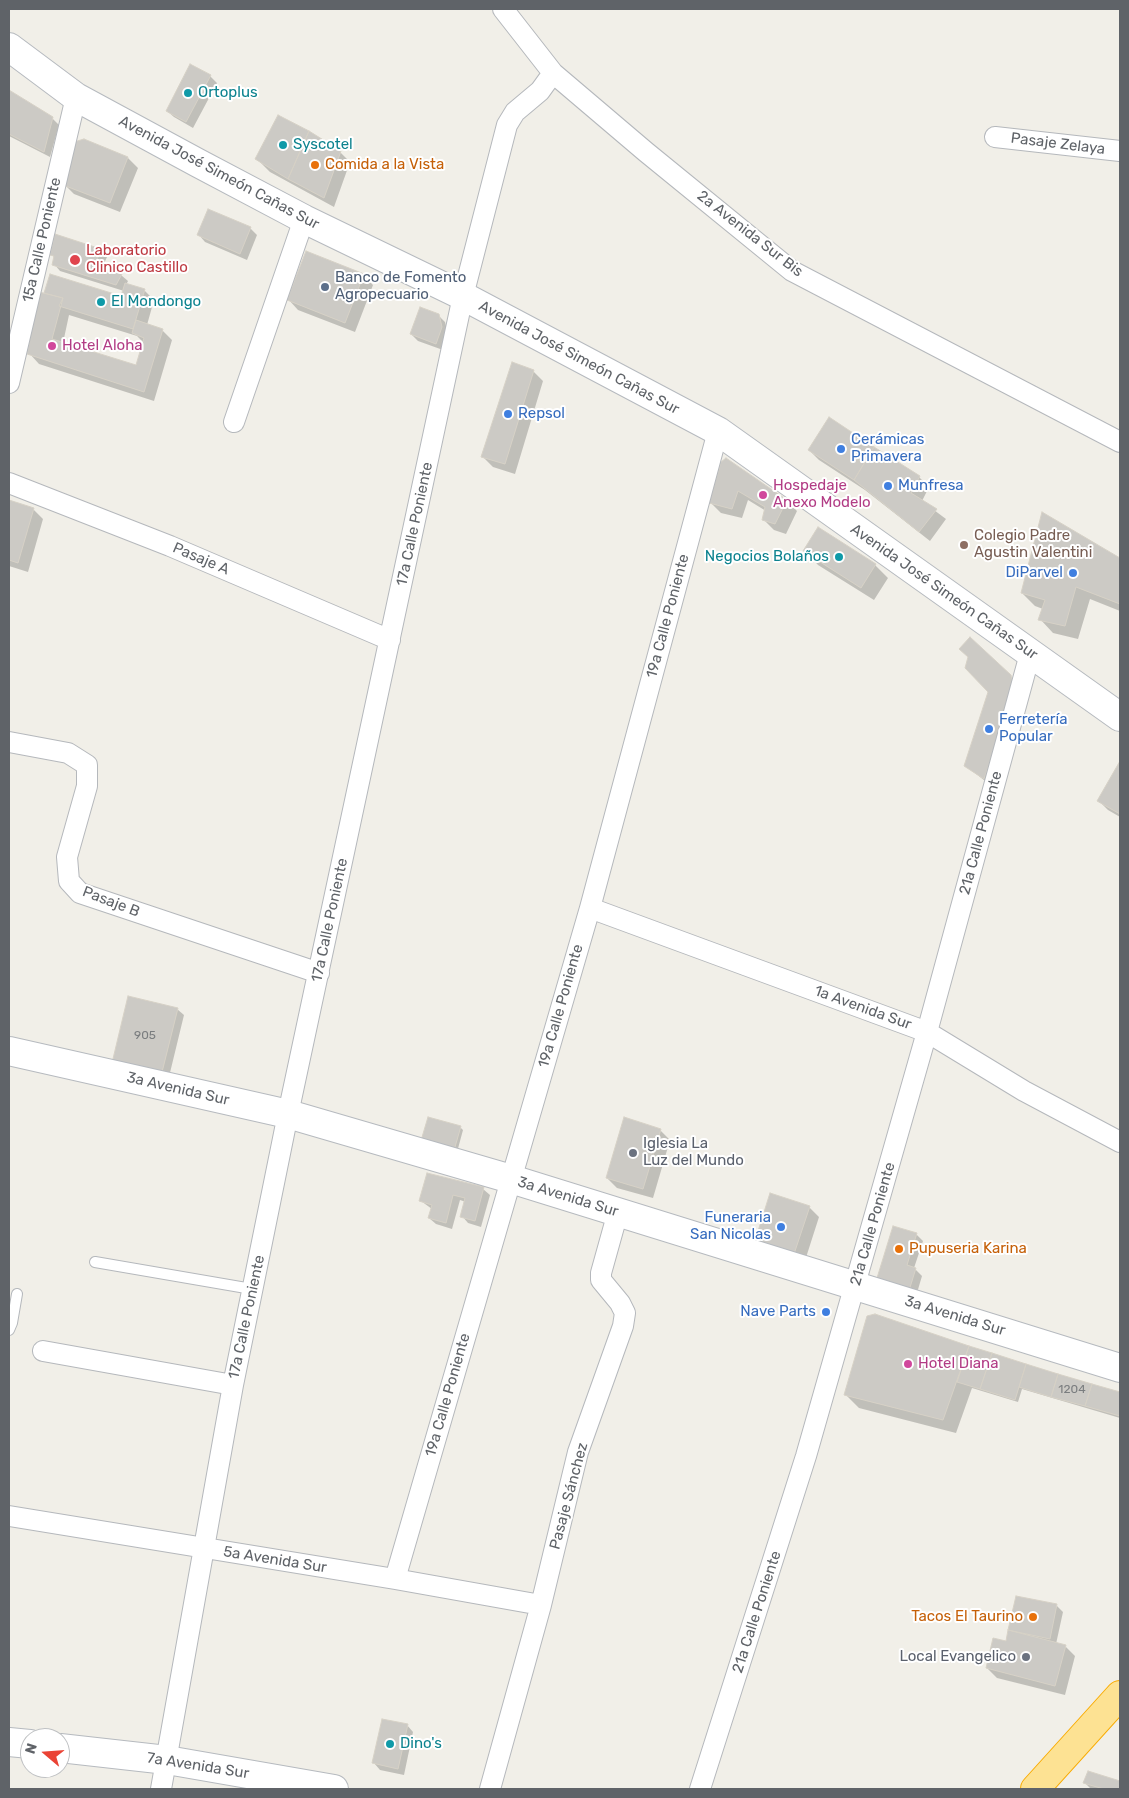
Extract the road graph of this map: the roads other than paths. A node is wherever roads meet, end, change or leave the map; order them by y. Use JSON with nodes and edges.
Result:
{"nodes":[{"id":1,"x":503,"y":9,"type":"edge"},
{"id":2,"x":9,"y":46,"type":"edge"},
{"id":3,"x":553,"y":73,"type":"junction"},
{"id":4,"x":76,"y":97,"type":"junction"},
{"id":5,"x":995,"y":137,"type":"dead end"},
{"id":6,"x":1120,"y":151,"type":"edge"},
{"id":7,"x":304,"y":219,"type":"junction"},
{"id":8,"x":463,"y":296,"type":"junction"},
{"id":9,"x":9,"y":383,"type":"edge"},
{"id":10,"x":234,"y":422,"type":"dead end"},
{"id":11,"x":718,"y":432,"type":"junction"},
{"id":12,"x":1120,"y":442,"type":"edge"},
{"id":13,"x":9,"y":483,"type":"edge"},
{"id":14,"x":390,"y":640,"type":"junction"},
{"id":15,"x":1030,"y":654,"type":"junction"},
{"id":16,"x":1120,"y":717,"type":"edge"},
{"id":17,"x":9,"y":742,"type":"edge"},
{"id":18,"x":590,"y":908,"type":"junction"},
{"id":19,"x":319,"y":973,"type":"junction"},
{"id":20,"x":927,"y":1032,"type":"junction"},
{"id":21,"x":9,"y":1051,"type":"edge"},
{"id":22,"x":288,"y":1114,"type":"junction"},
{"id":23,"x":1120,"y":1142,"type":"edge"},
{"id":24,"x":511,"y":1179,"type":"junction"},
{"id":25,"x":618,"y":1212,"type":"junction"},
{"id":26,"x":95,"y":1262,"type":"dead end"},
{"id":27,"x":856,"y":1285,"type":"junction"},
{"id":28,"x":252,"y":1289,"type":"junction"},
{"id":29,"x":17,"y":1294,"type":"dead end"},
{"id":30,"x":9,"y":1330,"type":"edge"},
{"id":31,"x":43,"y":1351,"type":"dead end"},
{"id":32,"x":1120,"y":1368,"type":"edge"},
{"id":33,"x":233,"y":1385,"type":"junction"},
{"id":34,"x":9,"y":1516,"type":"edge"},
{"id":35,"x":204,"y":1548,"type":"junction"},
{"id":36,"x":395,"y":1579,"type":"junction"},
{"id":37,"x":541,"y":1605,"type":"junction"},
{"id":38,"x":1120,"y":1695,"type":"edge"},
{"id":39,"x":70,"y":1749,"type":"edge"},
{"id":40,"x":167,"y":1760,"type":"junction"},
{"id":41,"x":161,"y":1789,"type":"edge"},
{"id":42,"x":334,"y":1789,"type":"edge"},
{"id":43,"x":490,"y":1789,"type":"edge"},
{"id":44,"x":700,"y":1789,"type":"edge"},
{"id":45,"x":1035,"y":1789,"type":"edge"}],
"edges":[{"from":1,"to":3,"type":"street","name":"2a Avenida Sur Bis"},
{"from":2,"to":4,"type":"main road","name":"Avenida José Simeón Cañas Sur"},
{"from":3,"to":8,"type":"street","name":"17a Calle Poniente"},
{"from":3,"to":12,"type":"street","name":"2a Avenida Sur Bis"},
{"from":4,"to":7,"type":"main road","name":"Avenida José Simeón Cañas Sur"},
{"from":4,"to":9,"type":"street","name":"15a Calle Poniente"},
{"from":5,"to":6,"type":"street","name":"Pasaje Zelaya"},
{"from":7,"to":8,"type":"main road","name":"Avenida José Simeón Cañas Sur"},
{"from":7,"to":10,"type":"street"},
{"from":8,"to":11,"type":"main road","name":"Avenida José Simeón Cañas Sur"},
{"from":8,"to":14,"type":"street","name":"17a Calle Poniente"},
{"from":11,"to":15,"type":"main road","name":"Avenida José Simeón Cañas Sur"},
{"from":11,"to":18,"type":"street","name":"19a Calle Poniente"},
{"from":13,"to":14,"type":"street","name":"Pasaje A"},
{"from":14,"to":19,"type":"street","name":"17a Calle Poniente"},
{"from":15,"to":16,"type":"main road","name":"Avenida José Simeón Cañas Sur"},
{"from":15,"to":20,"type":"street","name":"21a Calle Poniente"},
{"from":17,"to":19,"type":"street","name":"Pasaje B"},
{"from":18,"to":20,"type":"street","name":"1a Avenida Sur"},
{"from":18,"to":24,"type":"street","name":"19a Calle Poniente"},
{"from":19,"to":22,"type":"street","name":"17a Calle Poniente"},
{"from":20,"to":23,"type":"street","name":"1a Avenida Sur"},
{"from":20,"to":27,"type":"street","name":"21a Calle Poniente"},
{"from":21,"to":22,"type":"main road","name":"3a Avenida Sur"},
{"from":22,"to":24,"type":"main road","name":"3a Avenida Sur"},
{"from":22,"to":28,"type":"street","name":"17a Calle Poniente"},
{"from":24,"to":25,"type":"main road","name":"3a Avenida Sur"},
{"from":24,"to":36,"type":"street","name":"19a Calle Poniente"},
{"from":25,"to":27,"type":"main road","name":"3a Avenida Sur"},
{"from":25,"to":37,"type":"street","name":"Pasaje Sánchez"},
{"from":26,"to":28,"type":"lane"},
{"from":27,"to":32,"type":"main road","name":"3a Avenida Sur"},
{"from":27,"to":44,"type":"street","name":"21a Calle Poniente"},
{"from":28,"to":33,"type":"street","name":"17a Calle Poniente"},
{"from":29,"to":30,"type":"lane"},
{"from":31,"to":33,"type":"street"},
{"from":33,"to":35,"type":"street","name":"17a Calle Poniente"},
{"from":34,"to":35,"type":"street","name":"5a Avenida Sur"},
{"from":35,"to":36,"type":"street","name":"5a Avenida Sur"},
{"from":35,"to":40,"type":"street","name":"17a Calle Poniente"},
{"from":36,"to":37,"type":"street","name":"5a Avenida Sur"},
{"from":37,"to":43,"type":"street","name":"Pasaje Sánchez"},
{"from":38,"to":45,"type":"highway"},
{"from":39,"to":40,"type":"main road","name":"7a Avenida Sur"},
{"from":40,"to":41,"type":"street","name":"17a Calle Poniente"},
{"from":40,"to":42,"type":"main road","name":"7a Avenida Sur"}]}
